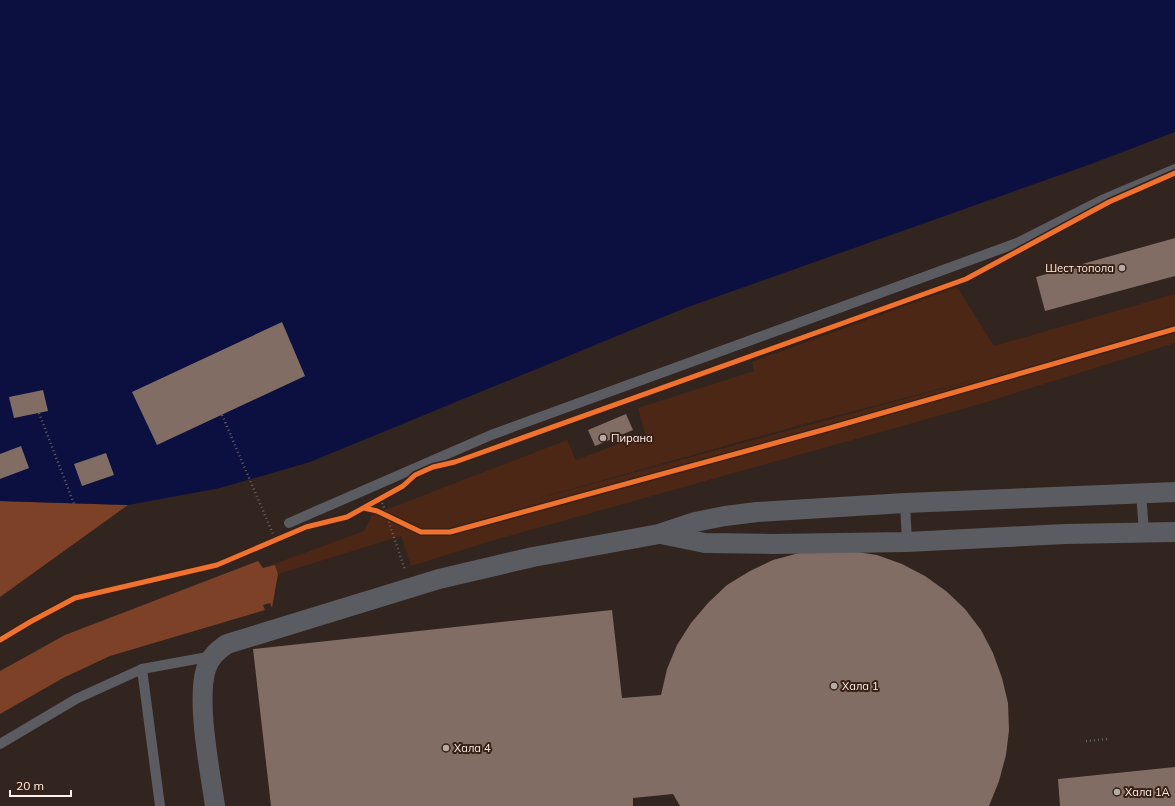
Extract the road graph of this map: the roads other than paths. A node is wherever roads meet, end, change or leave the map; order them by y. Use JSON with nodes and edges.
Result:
{"nodes":[{"id":1,"x":1175,"y":169,"type":"edge"},
{"id":2,"x":1175,"y":492,"type":"edge"},
{"id":3,"x":1141,"y":493,"type":"junction"},
{"id":4,"x":905,"y":502,"type":"junction"},
{"id":5,"x":290,"y":523,"type":"dead end"},
{"id":6,"x":1144,"y":532,"type":"junction"},
{"id":7,"x":1175,"y":532,"type":"edge"},
{"id":8,"x":659,"y":534,"type":"junction"},
{"id":9,"x":907,"y":542,"type":"junction"},
{"id":10,"x":212,"y":656,"type":"junction"},
{"id":11,"x":142,"y":669,"type":"junction"},
{"id":12,"x":0,"y":744,"type":"edge"},
{"id":13,"x":160,"y":806,"type":"edge"},
{"id":14,"x":215,"y":806,"type":"edge"}],
"edges":[{"from":1,"to":5,"type":"lane"},
{"from":2,"to":3,"type":"street"},
{"from":3,"to":4,"type":"street"},
{"from":3,"to":6,"type":"lane"},
{"from":4,"to":8,"type":"street"},
{"from":4,"to":9,"type":"lane"},
{"from":6,"to":7,"type":"street"},
{"from":6,"to":9,"type":"street"},
{"from":8,"to":9,"type":"street"},
{"from":8,"to":10,"type":"street"},
{"from":10,"to":11,"type":"lane"},
{"from":10,"to":14,"type":"street"},
{"from":11,"to":12,"type":"lane"},
{"from":11,"to":13,"type":"lane"}]}
